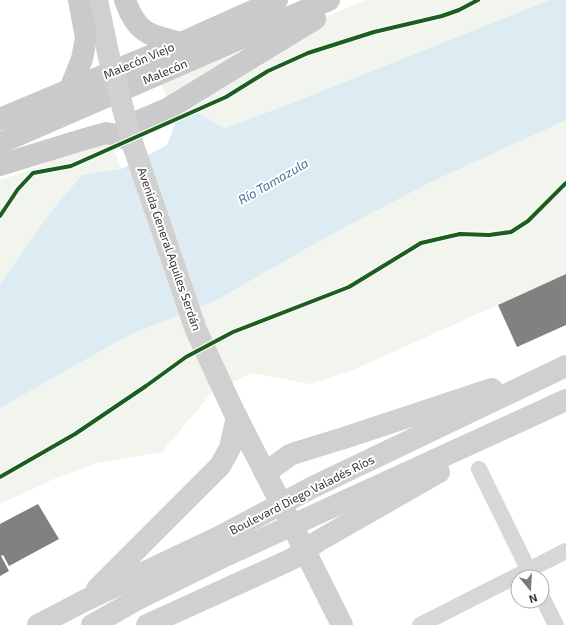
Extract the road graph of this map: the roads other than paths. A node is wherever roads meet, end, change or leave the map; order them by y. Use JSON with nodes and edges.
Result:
{"nodes":[{"id":1,"x":79,"y":0,"type":"edge"},
{"id":2,"x":97,"y":0,"type":"edge"},
{"id":3,"x":125,"y":0,"type":"edge"},
{"id":4,"x":277,"y":0,"type":"edge"},
{"id":5,"x":329,"y":0,"type":"edge"},
{"id":6,"x":343,"y":0,"type":"edge"},
{"id":7,"x":181,"y":43,"type":"junction"},
{"id":8,"x":70,"y":89,"type":"junction"},
{"id":9,"x":0,"y":119,"type":"edge"},
{"id":10,"x":130,"y":134,"type":"junction"},
{"id":11,"x":2,"y":157,"type":"edge"},
{"id":12,"x":566,"y":366,"type":"edge"},
{"id":13,"x":532,"y":382,"type":"junction"},
{"id":14,"x":562,"y":402,"type":"edge"},
{"id":15,"x":235,"y":414,"type":"junction"},
{"id":16,"x":479,"y":469,"type":"dead end"},
{"id":17,"x":270,"y":482,"type":"junction"},
{"id":18,"x":302,"y":546,"type":"junction"},
{"id":19,"x":566,"y":551,"type":"edge"},
{"id":20,"x":529,"y":569,"type":"edge"},
{"id":21,"x":537,"y":569,"type":"edge"},
{"id":22,"x":510,"y":583,"type":"edge"},
{"id":23,"x":84,"y":601,"type":"junction"},
{"id":24,"x":548,"y":609,"type":"edge"},
{"id":25,"x":38,"y":625,"type":"edge"},
{"id":26,"x":92,"y":625,"type":"edge"},
{"id":27,"x":147,"y":625,"type":"edge"},
{"id":28,"x":342,"y":625,"type":"edge"},
{"id":29,"x":420,"y":625,"type":"edge"},
{"id":30,"x":556,"y":625,"type":"edge"}],
"edges":[{"from":1,"to":8,"type":"main road"},
{"from":2,"to":10,"type":"main road","name":"Avenida General Aquiles Serdán","bridge":true},
{"from":3,"to":7,"type":"main road"},
{"from":4,"to":7,"type":"main road","name":"Malecón Viejo"},
{"from":5,"to":11,"type":"main road","name":"Malecón"},
{"from":6,"to":10,"type":"main road"},
{"from":7,"to":8,"type":"main road","name":"Malecón Viejo"},
{"from":8,"to":9,"type":"main road","name":"Malecón Viejo"},
{"from":10,"to":11,"type":"main road"},
{"from":10,"to":15,"type":"main road","name":"Avenida General Aquiles Serdán"},
{"from":12,"to":13,"type":"main road","name":"Boulevard Diego Valadés Ríos"},
{"from":13,"to":17,"type":"main road"},
{"from":13,"to":23,"type":"main road","name":"Boulevard Diego Valadés Ríos"},
{"from":14,"to":18,"type":"main road"},
{"from":14,"to":26,"type":"main road","name":"Boulevard Diego Valadés Ríos"},
{"from":15,"to":17,"type":"main road","name":"Avenida General Aquiles Serdán"},
{"from":15,"to":23,"type":"main road"},
{"from":16,"to":20,"type":"street"},
{"from":17,"to":18,"type":"main road","name":"Avenida General Aquiles Serdán","bridge":true},
{"from":18,"to":27,"type":"main road"},
{"from":18,"to":28,"type":"main road","name":"Avenida General Aquiles Serdán"},
{"from":19,"to":21,"type":"street"},
{"from":22,"to":29,"type":"street"},
{"from":23,"to":25,"type":"main road","name":"Boulevard Diego Valadés Ríos"},
{"from":24,"to":30,"type":"street"}]}
